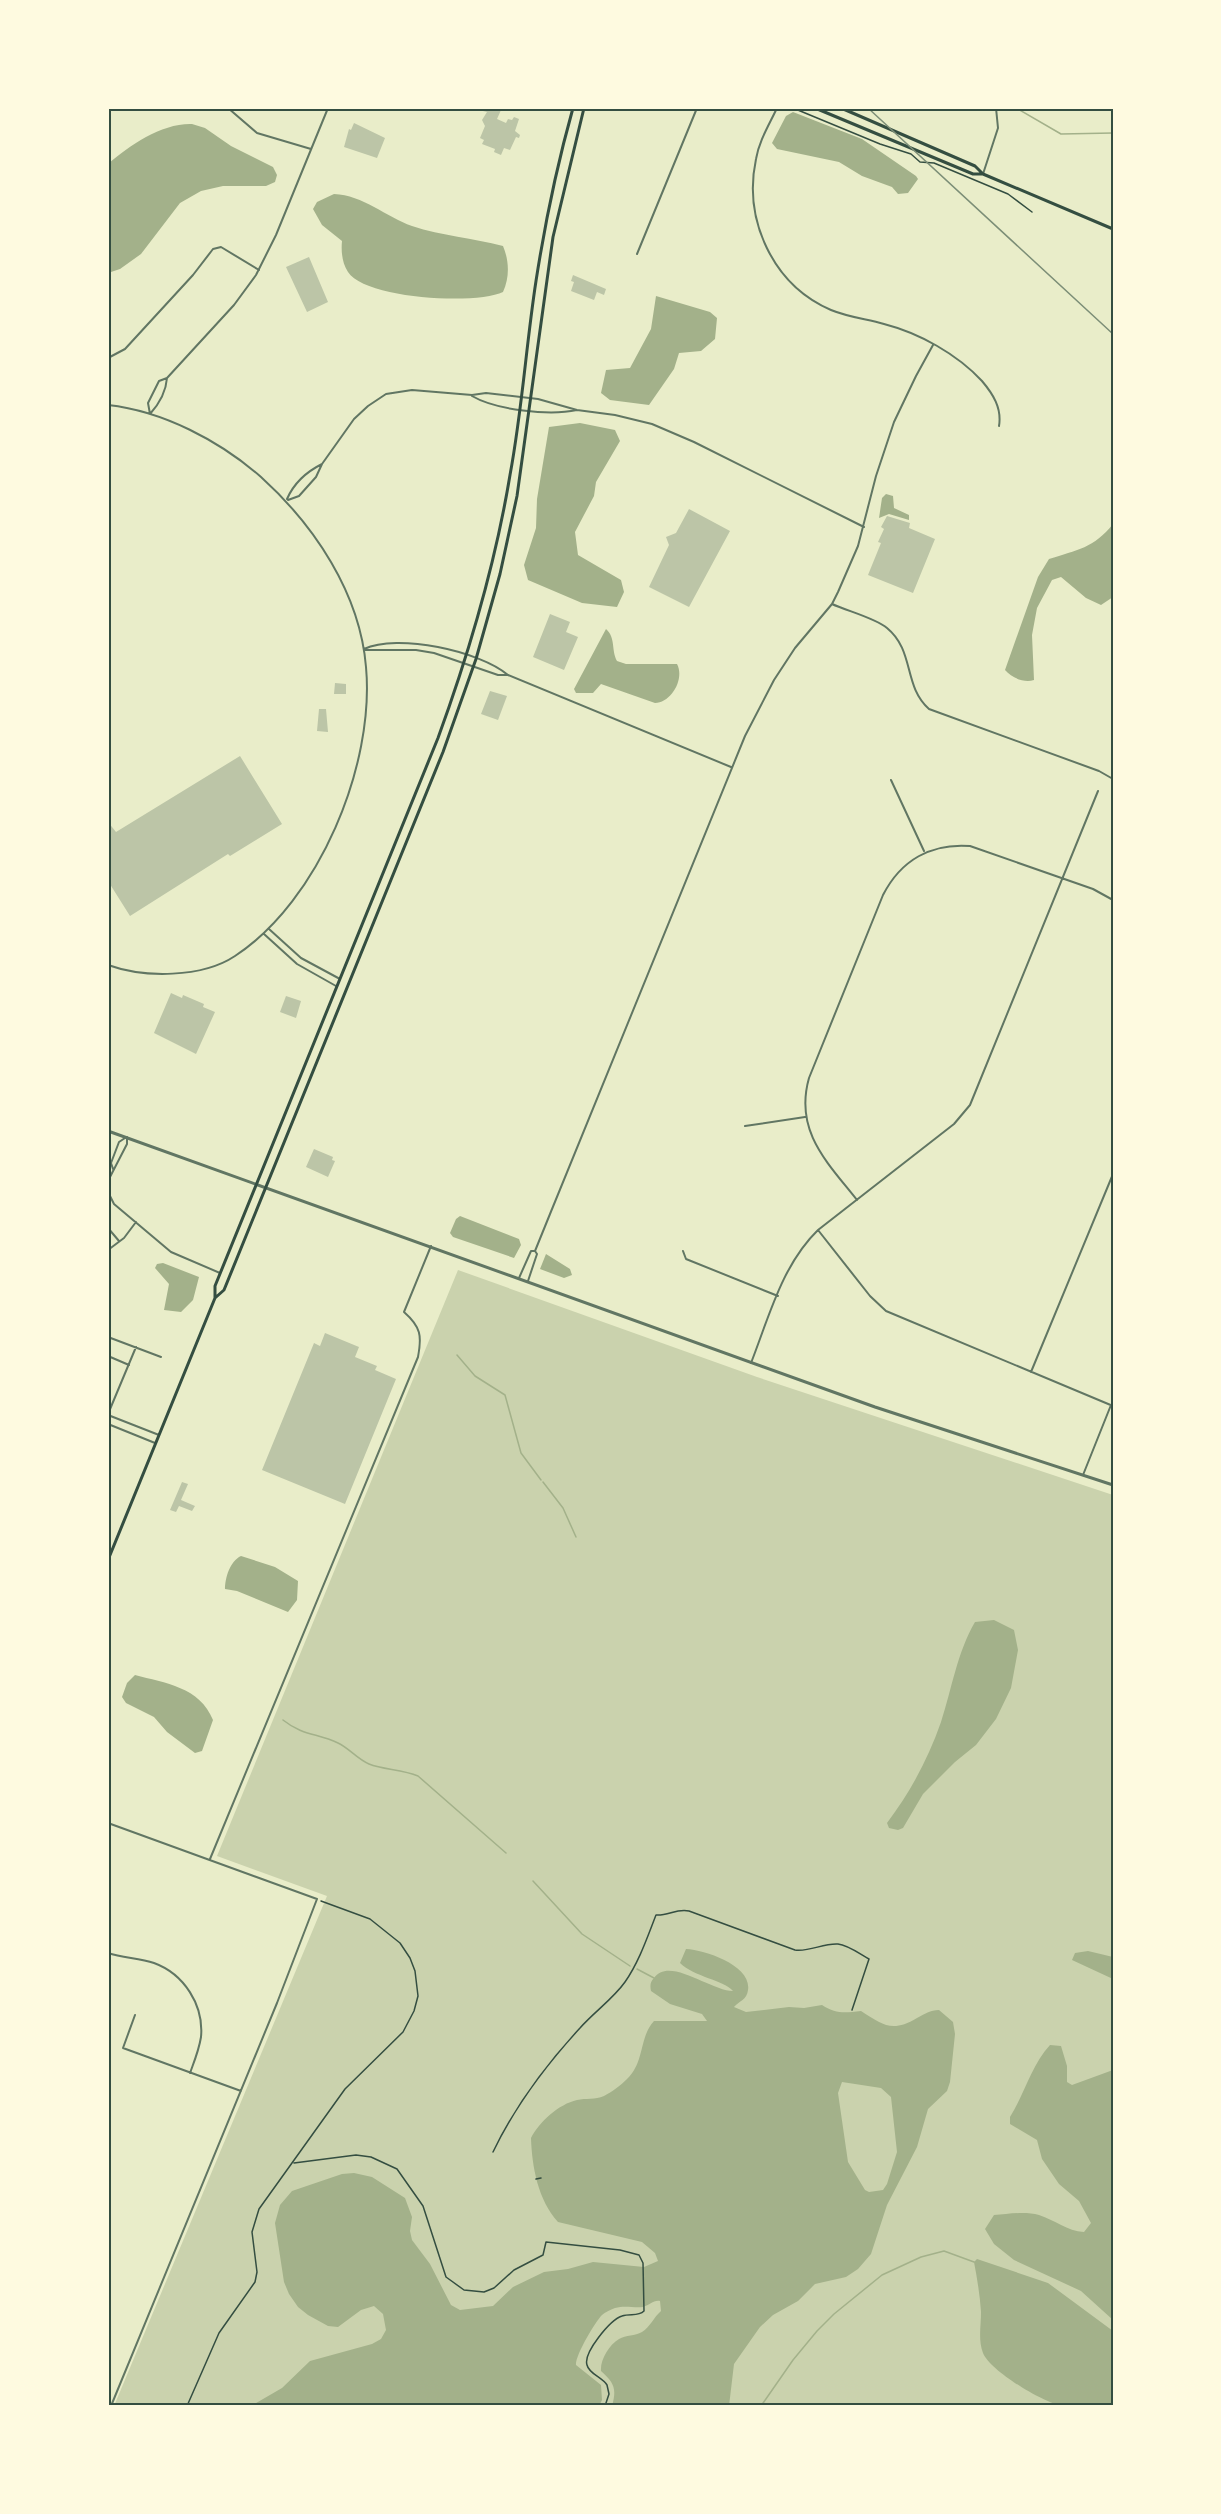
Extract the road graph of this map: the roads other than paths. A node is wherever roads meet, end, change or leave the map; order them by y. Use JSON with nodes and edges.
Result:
{"nodes":[{"id":1,"x":228,"y":108,"type":"edge"},
{"id":2,"x":328,"y":108,"type":"edge"},
{"id":3,"x":573,"y":108,"type":"edge"},
{"id":4,"x":584,"y":108,"type":"edge"},
{"id":5,"x":697,"y":108,"type":"edge"},
{"id":6,"x":777,"y":108,"type":"edge"},
{"id":7,"x":815,"y":108,"type":"edge"},
{"id":8,"x":841,"y":108,"type":"edge"},
{"id":9,"x":996,"y":108,"type":"edge"},
{"id":10,"x":311,"y":149,"type":"junction"},
{"id":11,"x":983,"y":174,"type":"junction"},
{"id":12,"x":1113,"y":229,"type":"edge"},
{"id":13,"x":637,"y":254,"type":"dead end"},
{"id":14,"x":259,"y":270,"type":"junction"},
{"id":15,"x":537,"y":271,"type":"junction"},
{"id":16,"x":547,"y":272,"type":"junction"},
{"id":17,"x":933,"y":345,"type":"junction"},
{"id":18,"x":108,"y":357,"type":"edge"},
{"id":19,"x":167,"y":378,"type":"junction"},
{"id":20,"x":471,"y":395,"type":"junction"},
{"id":21,"x":522,"y":396,"type":"junction"},
{"id":22,"x":531,"y":398,"type":"junction"},
{"id":23,"x":108,"y":405,"type":"edge"},
{"id":24,"x":520,"y":409,"type":"junction"},
{"id":25,"x":577,"y":410,"type":"junction"},
{"id":26,"x":530,"y":411,"type":"junction"},
{"id":27,"x":150,"y":414,"type":"junction"},
{"id":28,"x":999,"y":426,"type":"dead end"},
{"id":29,"x":322,"y":464,"type":"junction"},
{"id":30,"x":287,"y":500,"type":"junction"},
{"id":31,"x":864,"y":527,"type":"junction"},
{"id":32,"x":832,"y":604,"type":"junction"},
{"id":33,"x":364,"y":649,"type":"junction"},
{"id":34,"x":466,"y":656,"type":"junction"},
{"id":35,"x":476,"y":659,"type":"junction"},
{"id":36,"x":464,"y":663,"type":"junction"},
{"id":37,"x":474,"y":667,"type":"junction"},
{"id":38,"x":508,"y":675,"type":"junction"},
{"id":39,"x":732,"y":768,"type":"junction"},
{"id":40,"x":891,"y":780,"type":"dead end"},
{"id":41,"x":1113,"y":780,"type":"edge"},
{"id":42,"x":1098,"y":791,"type":"dead end"},
{"id":43,"x":924,"y":851,"type":"junction"},
{"id":44,"x":1063,"y":878,"type":"junction"},
{"id":45,"x":1113,"y":900,"type":"edge"},
{"id":46,"x":269,"y":929,"type":"junction"},
{"id":47,"x":264,"y":934,"type":"junction"},
{"id":48,"x":108,"y":965,"type":"edge"},
{"id":49,"x":340,"y":979,"type":"junction"},
{"id":50,"x":337,"y":986,"type":"junction"},
{"id":51,"x":805,"y":1117,"type":"junction"},
{"id":52,"x":745,"y":1126,"type":"dead end"},
{"id":53,"x":108,"y":1131,"type":"edge"},
{"id":54,"x":127,"y":1137,"type":"junction"},
{"id":55,"x":114,"y":1169,"type":"junction"},
{"id":56,"x":1113,"y":1174,"type":"edge"},
{"id":57,"x":256,"y":1184,"type":"junction"},
{"id":58,"x":266,"y":1187,"type":"junction"},
{"id":59,"x":857,"y":1200,"type":"junction"},
{"id":60,"x":136,"y":1222,"type":"junction"},
{"id":61,"x":108,"y":1228,"type":"edge"},
{"id":62,"x":818,"y":1230,"type":"junction"},
{"id":63,"x":119,"y":1241,"type":"junction"},
{"id":64,"x":431,"y":1246,"type":"junction"},
{"id":65,"x":108,"y":1250,"type":"edge"},
{"id":66,"x":535,"y":1251,"type":"junction"},
{"id":67,"x":683,"y":1251,"type":"dead end"},
{"id":68,"x":220,"y":1273,"type":"junction"},
{"id":69,"x":519,"y":1278,"type":"junction"},
{"id":70,"x":527,"y":1281,"type":"junction"},
{"id":71,"x":778,"y":1296,"type":"junction"},
{"id":72,"x":215,"y":1298,"type":"junction"},
{"id":73,"x":108,"y":1337,"type":"edge"},
{"id":74,"x":136,"y":1347,"type":"junction"},
{"id":75,"x":108,"y":1356,"type":"edge"},
{"id":76,"x":161,"y":1357,"type":"dead end"},
{"id":77,"x":751,"y":1363,"type":"junction"},
{"id":78,"x":129,"y":1365,"type":"junction"},
{"id":79,"x":1031,"y":1372,"type":"junction"},
{"id":80,"x":1112,"y":1406,"type":"edge"},
{"id":81,"x":108,"y":1415,"type":"edge"},
{"id":82,"x":108,"y":1425,"type":"edge"},
{"id":83,"x":159,"y":1436,"type":"junction"},
{"id":84,"x":156,"y":1444,"type":"junction"},
{"id":85,"x":1083,"y":1475,"type":"junction"},
{"id":86,"x":1113,"y":1485,"type":"edge"},
{"id":87,"x":108,"y":1560,"type":"edge"},
{"id":88,"x":108,"y":1823,"type":"edge"},
{"id":89,"x":210,"y":1860,"type":"junction"},
{"id":90,"x":108,"y":1953,"type":"edge"},
{"id":91,"x":135,"y":2014,"type":"dead end"},
{"id":92,"x":190,"y":2073,"type":"junction"},
{"id":93,"x":241,"y":2091,"type":"junction"},
{"id":94,"x":111,"y":2406,"type":"edge"}],
"edges":[{"from":1,"to":10,"type":"street"},
{"from":2,"to":10,"type":"street"},
{"from":3,"to":15,"type":"main road"},
{"from":4,"to":16,"type":"main road"},
{"from":5,"to":13,"type":"street"},
{"from":6,"to":17,"type":"street"},
{"from":7,"to":11,"type":"main road"},
{"from":8,"to":11,"type":"main road"},
{"from":9,"to":11,"type":"street"},
{"from":10,"to":14,"type":"street"},
{"from":11,"to":12,"type":"main road"},
{"from":14,"to":18,"type":"street"},
{"from":14,"to":19,"type":"street"},
{"from":15,"to":16,"type":"main road"},
{"from":15,"to":21,"type":"main road"},
{"from":16,"to":22,"type":"main road"},
{"from":17,"to":28,"type":"street"},
{"from":17,"to":31,"type":"street"},
{"from":19,"to":27,"type":"street"},
{"from":19,"to":27,"type":"street"},
{"from":20,"to":21,"type":"street"},
{"from":20,"to":24,"type":"street"},
{"from":20,"to":29,"type":"street"},
{"from":21,"to":22,"type":"street"},
{"from":21,"to":24,"type":"main road"},
{"from":22,"to":25,"type":"street"},
{"from":22,"to":26,"type":"main road"},
{"from":23,"to":27,"type":"street"},
{"from":24,"to":26,"type":"street"},
{"from":24,"to":34,"type":"main road"},
{"from":25,"to":26,"type":"street"},
{"from":25,"to":31,"type":"street"},
{"from":26,"to":35,"type":"main road"},
{"from":27,"to":30,"type":"street"},
{"from":29,"to":30,"type":"street"},
{"from":29,"to":30,"type":"street"},
{"from":30,"to":33,"type":"street"},
{"from":31,"to":32,"type":"street"},
{"from":32,"to":39,"type":"street"},
{"from":32,"to":41,"type":"street"},
{"from":33,"to":34,"type":"street"},
{"from":33,"to":36,"type":"street"},
{"from":33,"to":46,"type":"street"},
{"from":34,"to":35,"type":"street"},
{"from":34,"to":36,"type":"main road"},
{"from":35,"to":37,"type":"main road"},
{"from":35,"to":38,"type":"street"},
{"from":36,"to":37,"type":"street"},
{"from":36,"to":49,"type":"main road"},
{"from":37,"to":38,"type":"street"},
{"from":37,"to":58,"type":"main road"},
{"from":38,"to":39,"type":"street"},
{"from":39,"to":66,"type":"street"},
{"from":40,"to":43,"type":"street"},
{"from":42,"to":44,"type":"street"},
{"from":43,"to":44,"type":"street"},
{"from":43,"to":51,"type":"street"},
{"from":44,"to":45,"type":"street"},
{"from":44,"to":59,"type":"street"},
{"from":46,"to":47,"type":"street"},
{"from":46,"to":49,"type":"street"},
{"from":47,"to":48,"type":"street"},
{"from":47,"to":50,"type":"street"},
{"from":49,"to":50,"type":"main road"},
{"from":50,"to":57,"type":"main road"},
{"from":51,"to":52,"type":"street"},
{"from":51,"to":59,"type":"street"},
{"from":53,"to":54,"type":"street"},
{"from":54,"to":55,"type":"street"},
{"from":54,"to":55,"type":"street"},
{"from":54,"to":57,"type":"street"},
{"from":55,"to":60,"type":"street"},
{"from":56,"to":79,"type":"street"},
{"from":57,"to":58,"type":"street"},
{"from":57,"to":68,"type":"main road"},
{"from":58,"to":64,"type":"street"},
{"from":58,"to":72,"type":"main road"},
{"from":59,"to":62,"type":"street"},
{"from":60,"to":63,"type":"street"},
{"from":60,"to":68,"type":"street"},
{"from":61,"to":63,"type":"street"},
{"from":62,"to":71,"type":"street"},
{"from":62,"to":79,"type":"street"},
{"from":63,"to":65,"type":"street"},
{"from":64,"to":69,"type":"street"},
{"from":64,"to":89,"type":"street"},
{"from":66,"to":69,"type":"street"},
{"from":66,"to":70,"type":"street"},
{"from":67,"to":71,"type":"street"},
{"from":68,"to":72,"type":"main road"},
{"from":69,"to":70,"type":"street"},
{"from":70,"to":77,"type":"street"},
{"from":71,"to":77,"type":"street"},
{"from":72,"to":83,"type":"main road"},
{"from":73,"to":74,"type":"street"},
{"from":74,"to":76,"type":"street"},
{"from":74,"to":78,"type":"street"},
{"from":75,"to":78,"type":"street"},
{"from":77,"to":85,"type":"street"},
{"from":78,"to":81,"type":"street"},
{"from":79,"to":80,"type":"street"},
{"from":80,"to":85,"type":"street"},
{"from":81,"to":83,"type":"street"},
{"from":82,"to":84,"type":"street"},
{"from":83,"to":84,"type":"main road"},
{"from":84,"to":87,"type":"main road"},
{"from":85,"to":86,"type":"street"},
{"from":88,"to":89,"type":"street"},
{"from":89,"to":93,"type":"street"},
{"from":90,"to":92,"type":"street"},
{"from":91,"to":92,"type":"street"},
{"from":92,"to":93,"type":"street"},
{"from":93,"to":94,"type":"street"}]}
